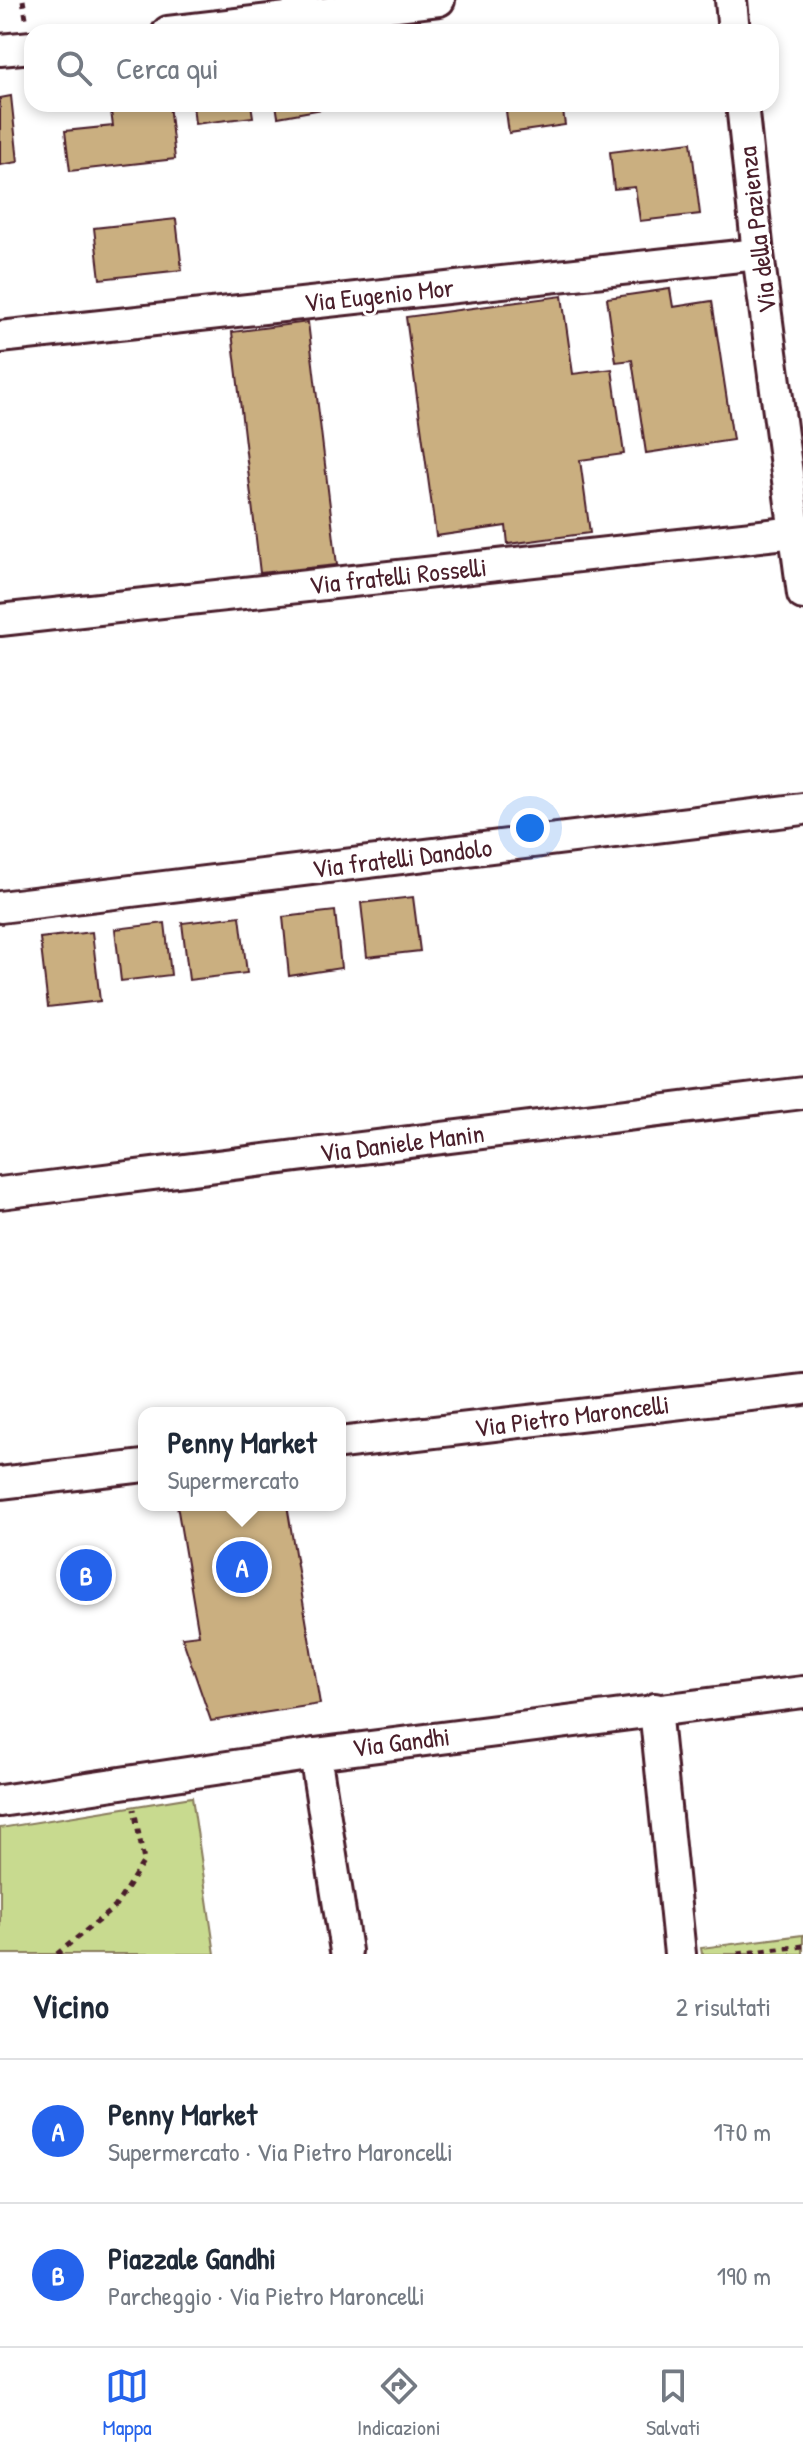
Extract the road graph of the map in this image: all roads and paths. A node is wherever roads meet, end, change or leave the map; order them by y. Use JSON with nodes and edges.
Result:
{"nodes":[{"id":1,"x":439,"y":0,"type":"edge"},
{"id":2,"x":731,"y":0,"type":"edge"},
{"id":3,"x":236,"y":24,"type":"edge"},
{"id":4,"x":733,"y":24,"type":"edge"},
{"id":5,"x":24,"y":48,"type":"edge"},
{"id":6,"x":0,"y":50,"type":"edge"},
{"id":7,"x":743,"y":112,"type":"edge"},
{"id":8,"x":758,"y":254,"type":"junction"},
{"id":9,"x":0,"y":337,"type":"edge"},
{"id":10,"x":796,"y":532,"type":"junction"},
{"id":11,"x":803,"y":594,"type":"edge"},
{"id":12,"x":0,"y":620,"type":"edge"},
{"id":13,"x":803,"y":809,"type":"edge"},
{"id":14,"x":0,"y":907,"type":"edge"},
{"id":15,"x":803,"y":1093,"type":"edge"},
{"id":16,"x":0,"y":1193,"type":"edge"},
{"id":17,"x":803,"y":1389,"type":"edge"},
{"id":18,"x":346,"y":1442,"type":"edge"},
{"id":19,"x":138,"y":1467,"type":"edge"},
{"id":20,"x":0,"y":1483,"type":"edge"},
{"id":21,"x":803,"y":1692,"type":"edge"},
{"id":22,"x":655,"y":1709,"type":"junction"},
{"id":23,"x":315,"y":1754,"type":"junction"},
{"id":24,"x":129,"y":1781,"type":"junction"},
{"id":25,"x":0,"y":1801,"type":"edge"},
{"id":26,"x":803,"y":1946,"type":"edge"},
{"id":27,"x":346,"y":1951,"type":"dead end"},
{"id":28,"x":57,"y":1954,"type":"edge"},
{"id":29,"x":680,"y":1954,"type":"edge"},
{"id":30,"x":738,"y":1954,"type":"edge"}],
"edges":[{"from":1,"to":3,"type":"street"},
{"from":2,"to":4,"type":"street"},
{"from":5,"to":6,"type":"street"},
{"from":7,"to":8,"type":"street","name":"Via della Pazienza"},
{"from":8,"to":9,"type":"street","name":"Via Eugenio Mor"},
{"from":8,"to":10,"type":"street","name":"Via della Pazienza"},
{"from":10,"to":11,"type":"street","name":"Via della Pazienza"},
{"from":10,"to":12,"type":"street","name":"Via fratelli Rosselli"},
{"from":13,"to":14,"type":"street","name":"Via fratelli Dandolo"},
{"from":15,"to":16,"type":"street","name":"Via Daniele Manin"},
{"from":17,"to":18,"type":"street","name":"Via Pietro Maroncelli"},
{"from":19,"to":20,"type":"street"},
{"from":21,"to":22,"type":"street","name":"Via Gandhi"},
{"from":22,"to":23,"type":"street","name":"Via Gandhi"},
{"from":22,"to":29,"type":"street"},
{"from":23,"to":24,"type":"street","name":"Via Gandhi"},
{"from":23,"to":27,"type":"street"},
{"from":24,"to":25,"type":"street","name":"Via Gandhi"},
{"from":24,"to":28,"type":"path"},
{"from":26,"to":30,"type":"path"}]}
